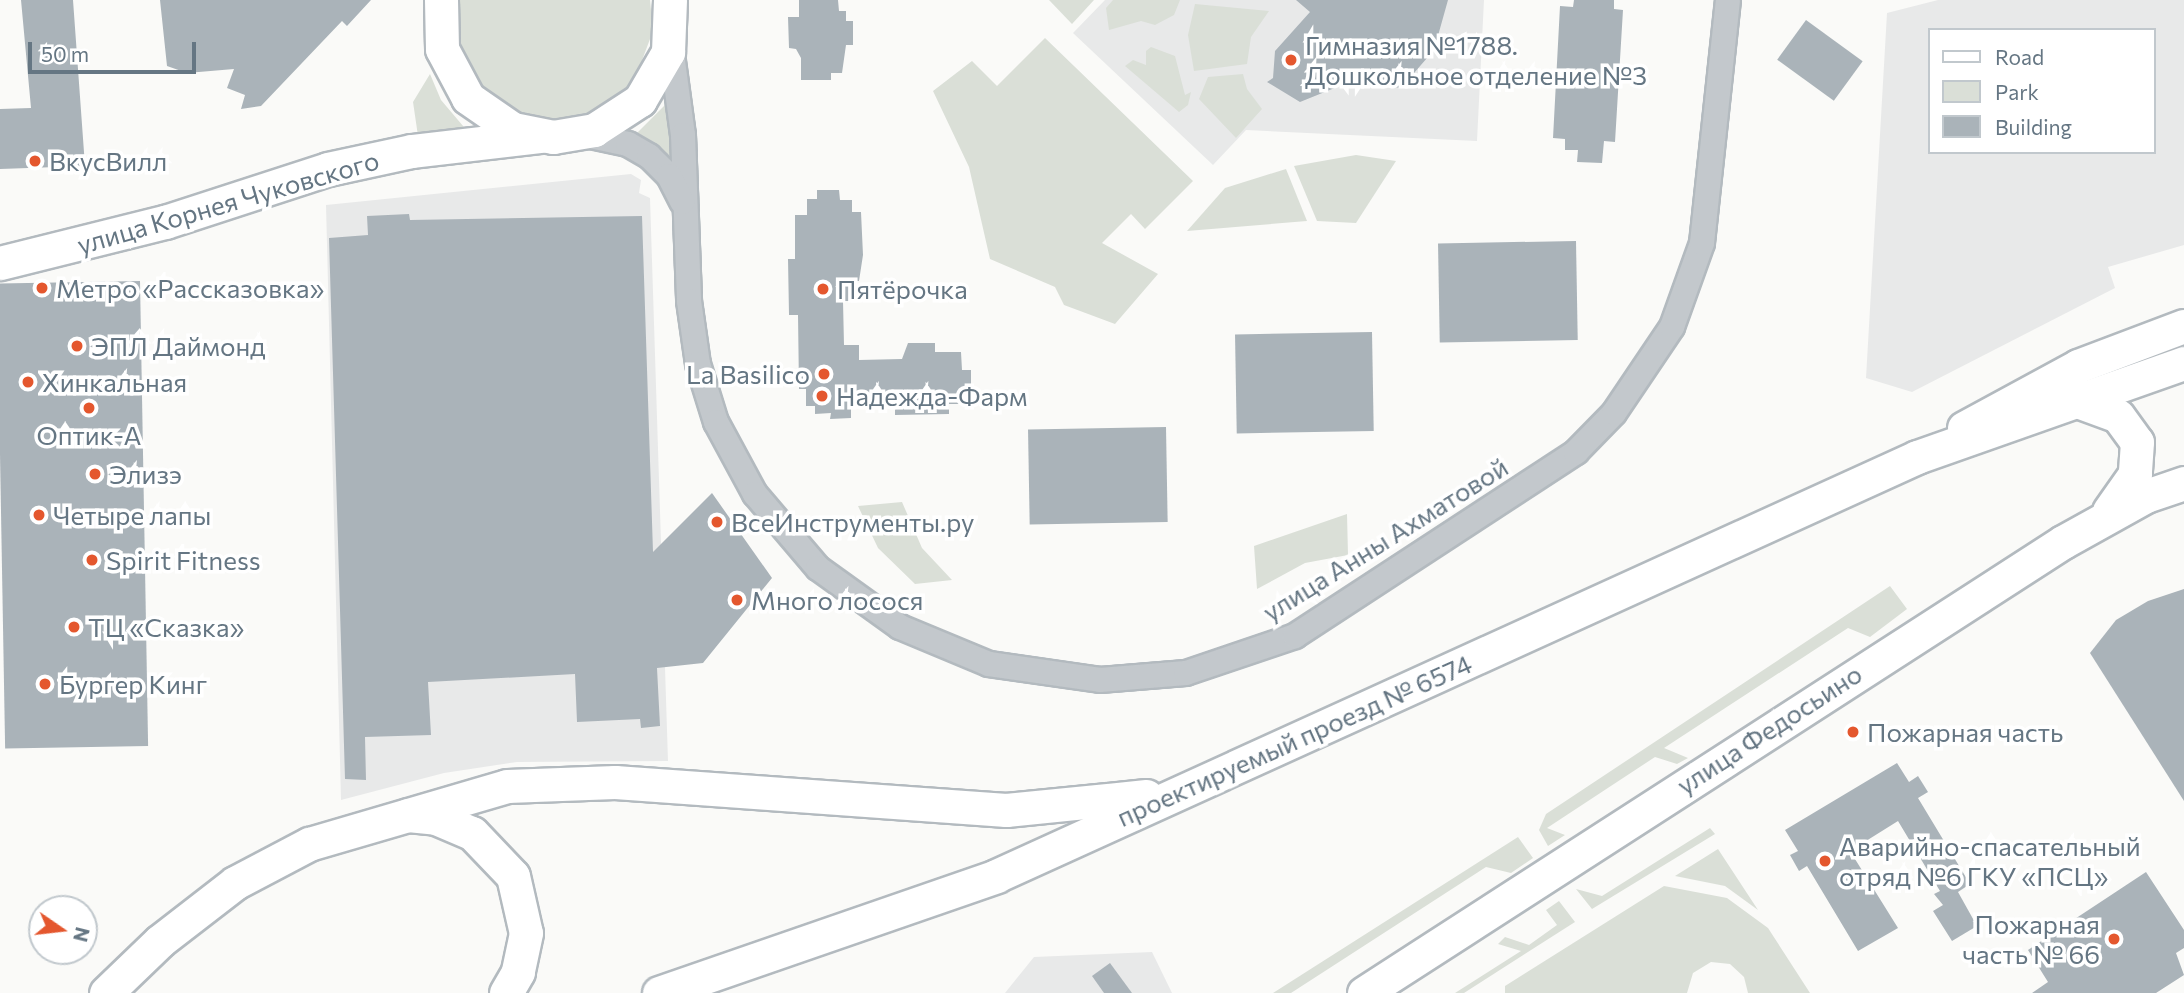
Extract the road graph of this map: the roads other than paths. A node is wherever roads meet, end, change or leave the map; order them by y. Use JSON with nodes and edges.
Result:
{"nodes":[{"id":1,"x":441,"y":0,"type":"edge"},
{"id":2,"x":1728,"y":0,"type":"edge"},
{"id":3,"x":672,"y":16,"type":"edge"},
{"id":4,"x":581,"y":134,"type":"junction"},
{"id":5,"x":540,"y":136,"type":"junction"},
{"id":6,"x":685,"y":209,"type":"junction"},
{"id":7,"x":0,"y":263,"type":"edge"},
{"id":8,"x":2184,"y":326,"type":"edge"},
{"id":9,"x":2180,"y":366,"type":"edge"},
{"id":10,"x":2080,"y":402,"type":"junction"},
{"id":11,"x":1917,"y":457,"type":"junction"},
{"id":12,"x":2179,"y":482,"type":"edge"},
{"id":13,"x":2103,"y":518,"type":"junction"},
{"id":14,"x":1183,"y":791,"type":"junction"},
{"id":15,"x":405,"y":815,"type":"junction"},
{"id":16,"x":106,"y":993,"type":"edge"},
{"id":17,"x":506,"y":993,"type":"edge"},
{"id":18,"x":659,"y":993,"type":"edge"},
{"id":19,"x":1364,"y":993,"type":"edge"}],
"edges":[{"from":1,"to":5,"type":"main road","name":"улица Корнея Чуковского"},
{"from":2,"to":6,"type":"street","name":"улица Анны Ахматовой"},
{"from":3,"to":4,"type":"main road","name":"улица Корнея Чуковского"},
{"from":3,"to":6,"type":"street","name":"улица Анны Ахматовой"},
{"from":4,"to":5,"type":"main road","name":"улица Корнея Чуковского"},
{"from":4,"to":6,"type":"street","name":"улица Анны Ахматовой"},
{"from":5,"to":7,"type":"main road","name":"улица Корнея Чуковского"},
{"from":8,"to":11,"type":"main road","name":"проектируемый проезд № 6574"},
{"from":9,"to":10,"type":"main road","name":"проектируемый проезд № 6574"},
{"from":10,"to":11,"type":"main road","name":"проектируемый проезд № 6574"},
{"from":10,"to":13,"type":"main road"},
{"from":11,"to":14,"type":"main road","name":"проектируемый проезд № 6574"},
{"from":12,"to":13,"type":"main road","name":"улица Федосьино"},
{"from":13,"to":19,"type":"main road","name":"улица Федосьино"},
{"from":14,"to":15,"type":"main road"},
{"from":14,"to":18,"type":"main road","name":"проектируемый проезд № 6574"},
{"from":15,"to":16,"type":"main road"},
{"from":15,"to":17,"type":"main road"}]}
